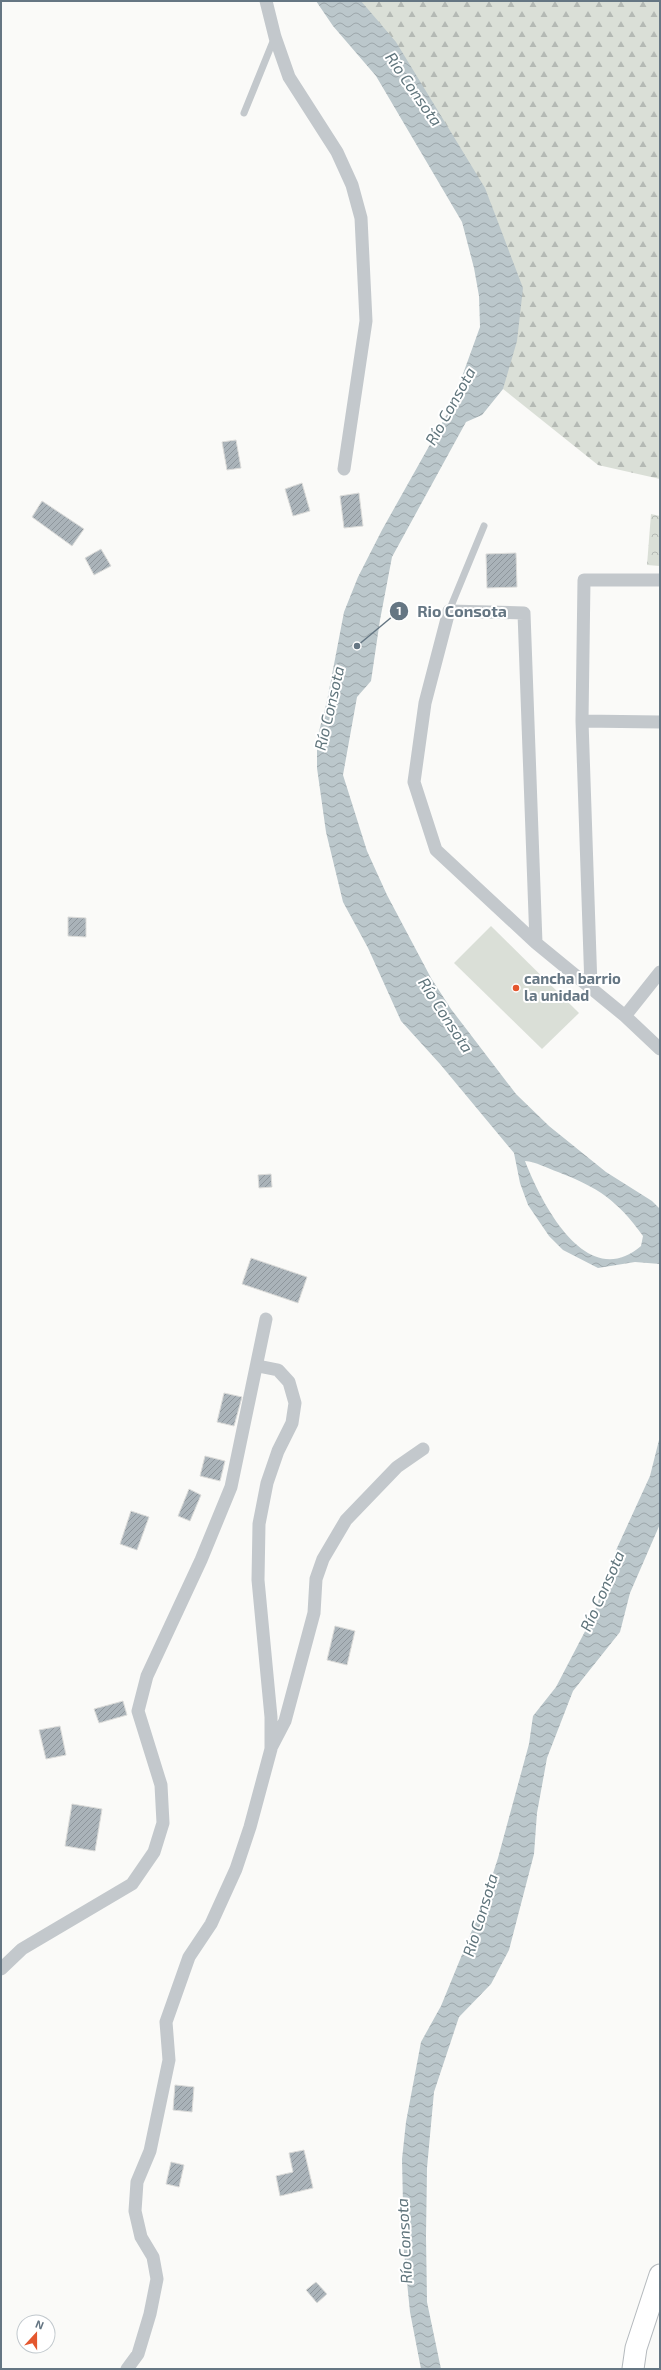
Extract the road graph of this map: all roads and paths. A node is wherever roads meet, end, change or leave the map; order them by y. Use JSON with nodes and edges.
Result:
{"nodes":[{"id":1,"x":266,"y":1,"type":"edge"},
{"id":2,"x":275,"y":37,"type":"junction"},
{"id":3,"x":244,"y":113,"type":"dead end"},
{"id":4,"x":344,"y":469,"type":"dead end"},
{"id":5,"x":484,"y":526,"type":"dead end"},
{"id":6,"x":660,"y":580,"type":"edge"},
{"id":7,"x":449,"y":611,"type":"junction"},
{"id":8,"x":582,"y":721,"type":"junction"},
{"id":9,"x":660,"y":722,"type":"edge"},
{"id":10,"x":536,"y":943,"type":"junction"},
{"id":11,"x":660,"y":972,"type":"edge"},
{"id":12,"x":591,"y":987,"type":"junction"},
{"id":13,"x":625,"y":1016,"type":"junction"},
{"id":14,"x":660,"y":1049,"type":"edge"},
{"id":15,"x":266,"y":1319,"type":"dead end"},
{"id":16,"x":258,"y":1366,"type":"junction"},
{"id":17,"x":424,"y":1449,"type":"dead end"},
{"id":18,"x":271,"y":1749,"type":"junction"},
{"id":19,"x":1,"y":1969,"type":"edge"},
{"id":20,"x":660,"y":2275,"type":"edge"},
{"id":21,"x":127,"y":2369,"type":"edge"},
{"id":22,"x":633,"y":2369,"type":"edge"}],
"edges":[{"from":1,"to":2,"type":"street"},
{"from":2,"to":3,"type":"lane"},
{"from":2,"to":4,"type":"street"},
{"from":5,"to":7,"type":"lane"},
{"from":6,"to":8,"type":"street"},
{"from":7,"to":10,"type":"street"},
{"from":7,"to":10,"type":"street"},
{"from":8,"to":9,"type":"street"},
{"from":8,"to":12,"type":"street"},
{"from":10,"to":12,"type":"street"},
{"from":11,"to":13,"type":"street"},
{"from":12,"to":13,"type":"street"},
{"from":13,"to":14,"type":"street"},
{"from":15,"to":16,"type":"street"},
{"from":16,"to":18,"type":"street"},
{"from":16,"to":19,"type":"street"},
{"from":17,"to":18,"type":"street"},
{"from":18,"to":21,"type":"street"},
{"from":20,"to":22,"type":"main road"}]}
